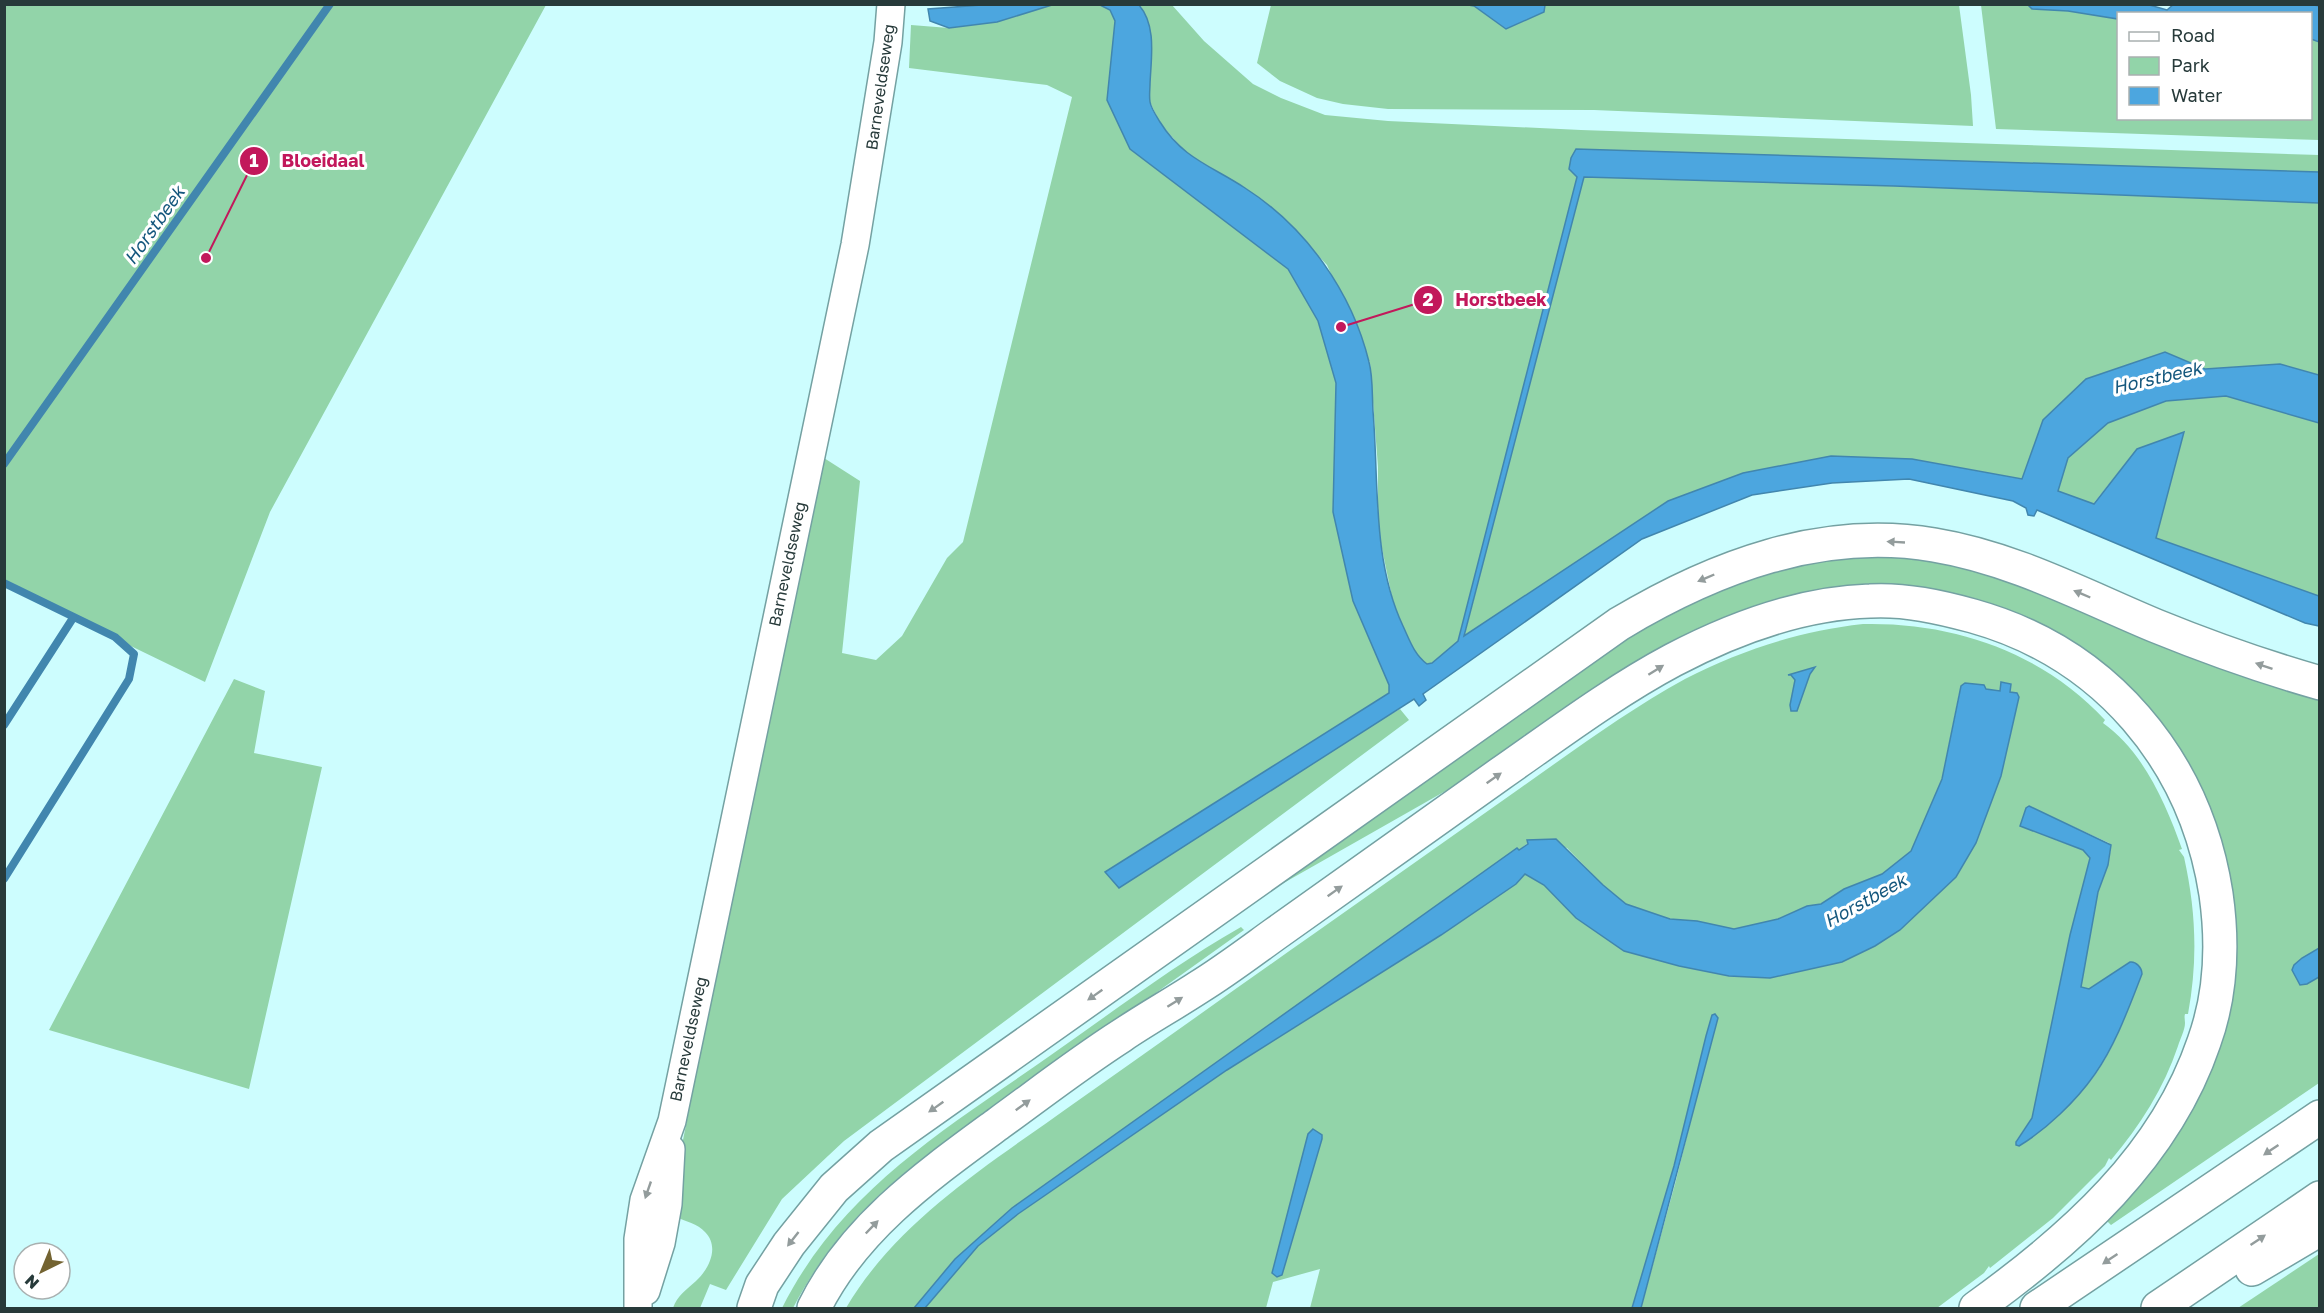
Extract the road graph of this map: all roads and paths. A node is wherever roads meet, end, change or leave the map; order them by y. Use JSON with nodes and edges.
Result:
{"nodes":[{"id":1,"x":891,"y":4,"type":"edge"},
{"id":2,"x":2319,"y":683,"type":"edge"},
{"id":3,"x":2319,"y":1117,"type":"edge"},
{"id":4,"x":2319,"y":1198,"type":"edge"},
{"id":5,"x":2319,"y":1229,"type":"edge"},
{"id":6,"x":639,"y":1308,"type":"edge"},
{"id":7,"x":754,"y":1308,"type":"edge"},
{"id":8,"x":814,"y":1308,"type":"edge"},
{"id":9,"x":1976,"y":1308,"type":"edge"},
{"id":10,"x":2037,"y":1308,"type":"edge"},
{"id":11,"x":2158,"y":1308,"type":"edge"},
{"id":12,"x":2186,"y":1308,"type":"edge"}],
"edges":[{"from":1,"to":6,"type":"street","name":"Barneveldseweg"},
{"from":2,"to":7,"type":"highway","one_way":true},
{"from":3,"to":10,"type":"highway","one_way":true},
{"from":11,"to":4,"type":"highway","one_way":true},
{"from":5,"to":12,"type":"highway"},
{"from":8,"to":9,"type":"highway","one_way":true}]}
